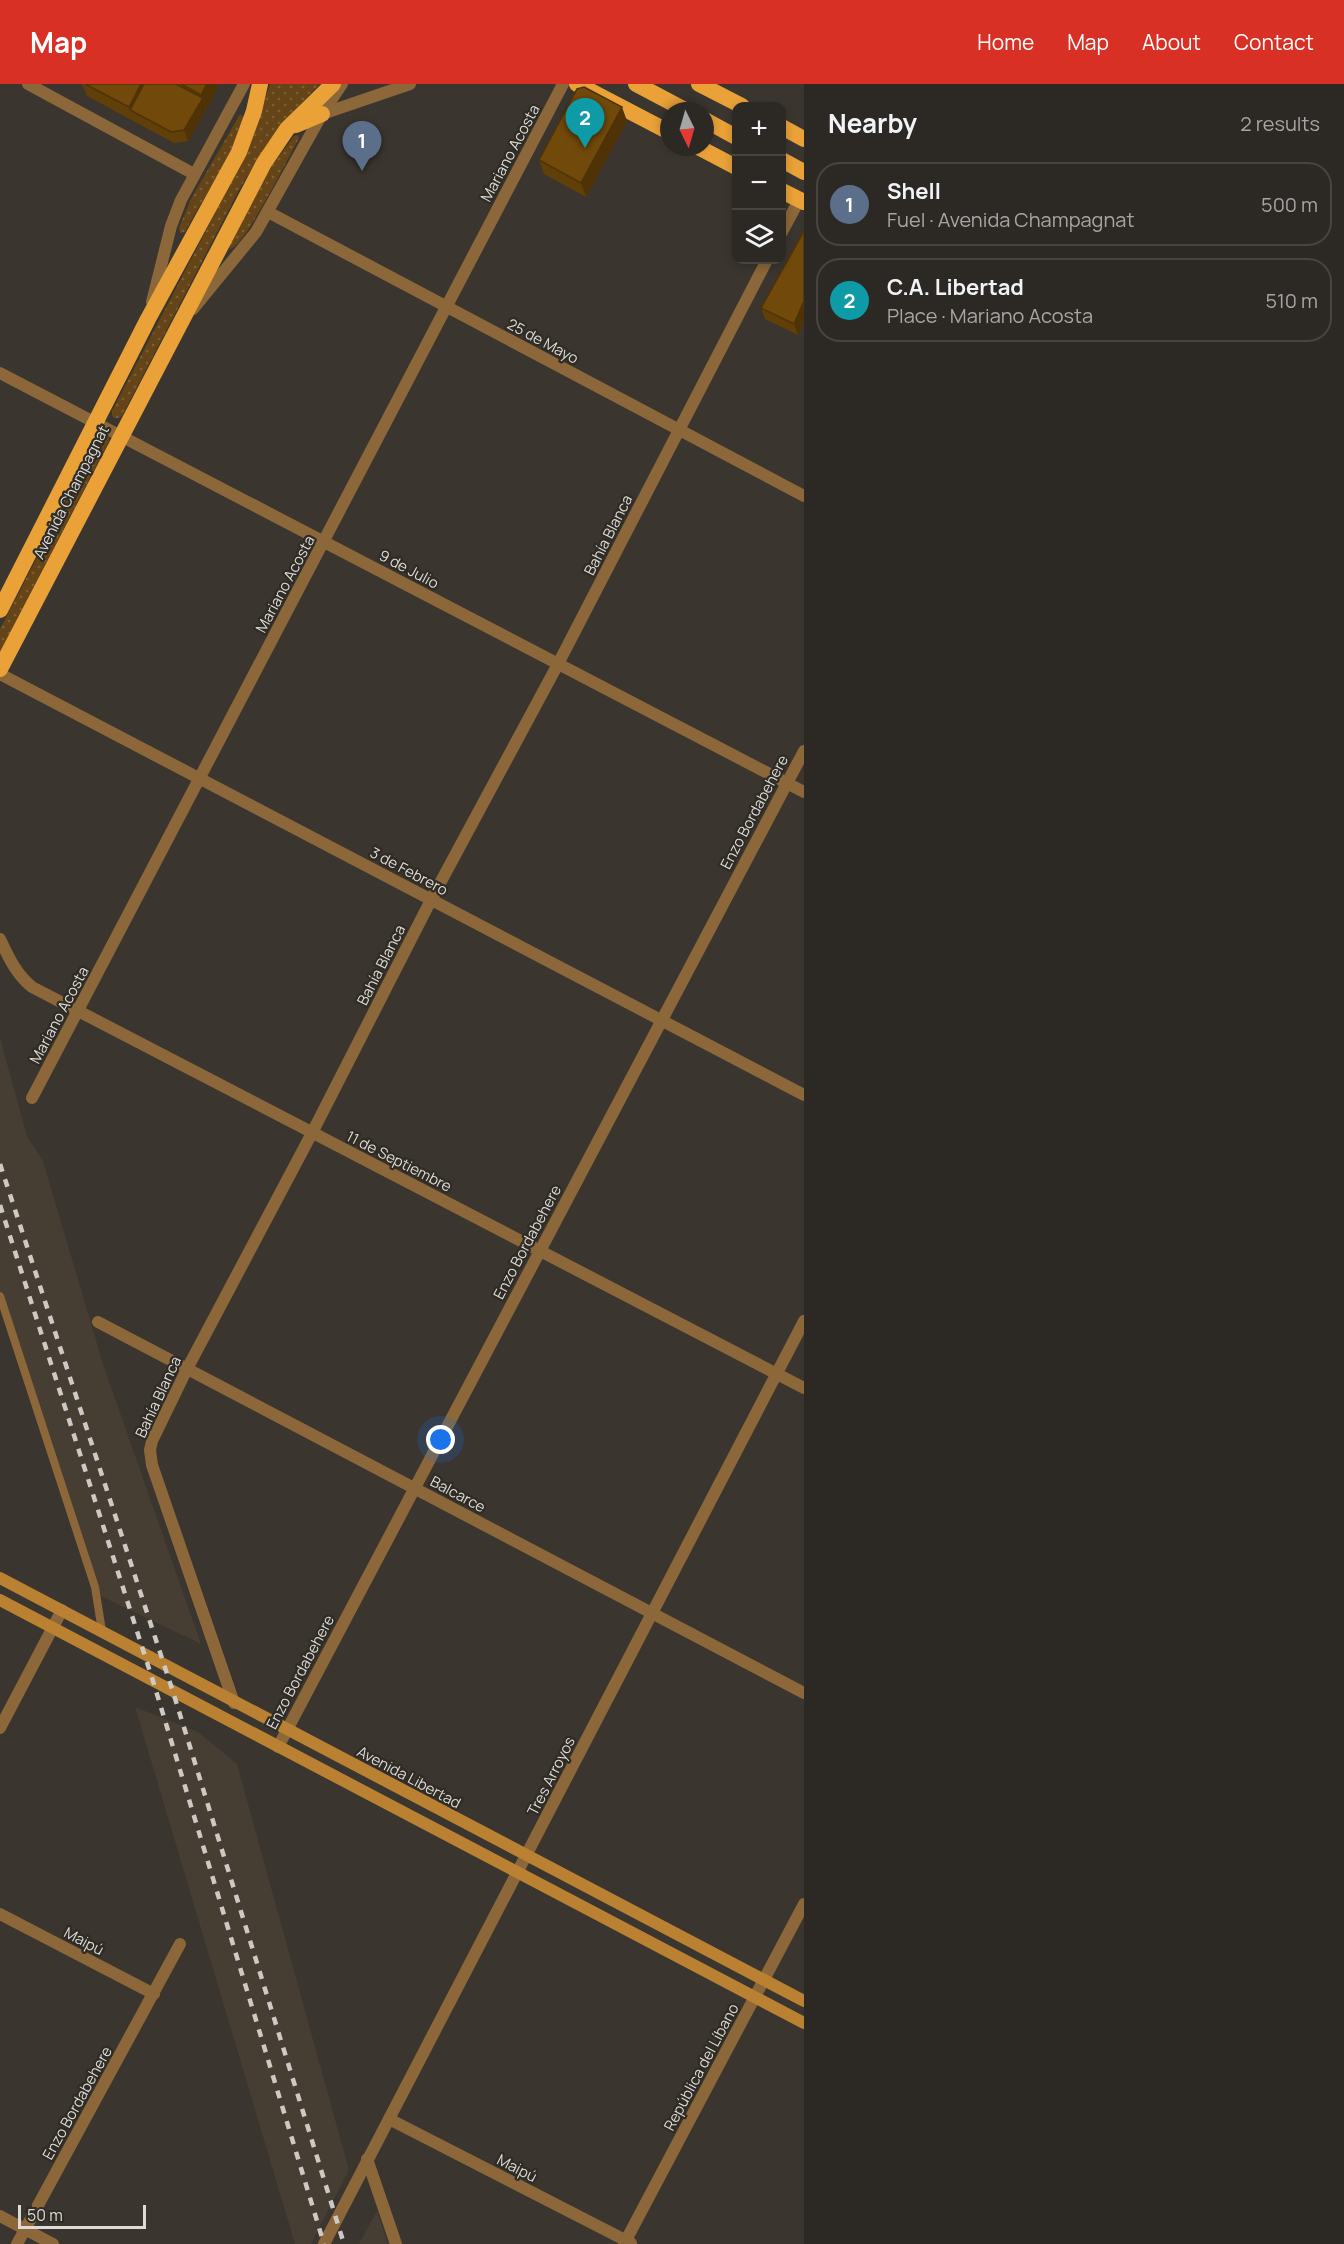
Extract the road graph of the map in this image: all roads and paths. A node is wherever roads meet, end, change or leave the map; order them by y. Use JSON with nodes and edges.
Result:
{"nodes":[{"id":1,"x":28,"y":84,"type":"edge"},
{"id":2,"x":244,"y":84,"type":"edge"},
{"id":3,"x":250,"y":84,"type":"edge"},
{"id":4,"x":260,"y":84,"type":"edge"},
{"id":5,"x":333,"y":84,"type":"edge"},
{"id":6,"x":342,"y":84,"type":"edge"},
{"id":7,"x":410,"y":84,"type":"edge"},
{"id":8,"x":563,"y":84,"type":"edge"},
{"id":9,"x":577,"y":84,"type":"edge"},
{"id":10,"x":636,"y":84,"type":"edge"},
{"id":11,"x":699,"y":84,"type":"edge"},
{"id":12,"x":670,"y":102,"type":"edge"},
{"id":13,"x":734,"y":102,"type":"edge"},
{"id":14,"x":254,"y":111,"type":"junction"},
{"id":15,"x":322,"y":114,"type":"junction"},
{"id":16,"x":714,"y":125,"type":"edge"},
{"id":17,"x":660,"y":127,"type":"edge"},
{"id":18,"x":287,"y":129,"type":"junction"},
{"id":19,"x":786,"y":129,"type":"edge"},
{"id":20,"x":732,"y":135,"type":"edge"},
{"id":21,"x":804,"y":139,"type":"edge"},
{"id":22,"x":714,"y":155,"type":"edge"},
{"id":23,"x":786,"y":162,"type":"edge"},
{"id":24,"x":732,"y":165,"type":"edge"},
{"id":25,"x":804,"y":172,"type":"edge"},
{"id":26,"x":194,"y":174,"type":"junction"},
{"id":27,"x":786,"y":193,"type":"edge"},
{"id":28,"x":801,"y":201,"type":"edge"},
{"id":29,"x":268,"y":212,"type":"junction"},
{"id":30,"x":786,"y":225,"type":"edge"},
{"id":31,"x":765,"y":264,"type":"edge"},
{"id":32,"x":446,"y":307,"type":"junction"},
{"id":33,"x":148,"y":319,"type":"junction"},
{"id":34,"x":175,"y":331,"type":"junction"},
{"id":35,"x":0,"y":373,"type":"edge"},
{"id":36,"x":96,"y":423,"type":"junction"},
{"id":37,"x":678,"y":430,"type":"junction"},
{"id":38,"x":121,"y":436,"type":"junction"},
{"id":39,"x":804,"y":496,"type":"edge"},
{"id":40,"x":324,"y":542,"type":"junction"},
{"id":41,"x":0,"y":610,"type":"edge"},
{"id":42,"x":558,"y":664,"type":"junction"},
{"id":43,"x":0,"y":671,"type":"edge"},
{"id":44,"x":804,"y":751,"type":"edge"},
{"id":45,"x":200,"y":779,"type":"junction"},
{"id":46,"x":787,"y":783,"type":"junction"},
{"id":47,"x":804,"y":792,"type":"edge"},
{"id":48,"x":431,"y":900,"type":"junction"},
{"id":49,"x":0,"y":939,"type":"edge"},
{"id":50,"x":78,"y":1012,"type":"junction"},
{"id":51,"x":661,"y":1020,"type":"junction"},
{"id":52,"x":804,"y":1095,"type":"edge"},
{"id":53,"x":32,"y":1098,"type":"dead end"},
{"id":54,"x":312,"y":1133,"type":"junction"},
{"id":55,"x":540,"y":1251,"type":"junction"},
{"id":56,"x":0,"y":1296,"type":"edge"},
{"id":57,"x":804,"y":1321,"type":"edge"},
{"id":58,"x":98,"y":1322,"type":"dead end"},
{"id":59,"x":187,"y":1369,"type":"junction"},
{"id":60,"x":777,"y":1374,"type":"junction"},
{"id":61,"x":804,"y":1388,"type":"edge"},
{"id":62,"x":414,"y":1488,"type":"junction"},
{"id":63,"x":0,"y":1578,"type":"edge"},
{"id":64,"x":0,"y":1600,"type":"edge"},
{"id":65,"x":62,"y":1610,"type":"junction"},
{"id":66,"x":652,"y":1613,"type":"junction"},
{"id":67,"x":53,"y":1628,"type":"junction"},
{"id":68,"x":102,"y":1631,"type":"junction"},
{"id":69,"x":804,"y":1693,"type":"edge"},
{"id":70,"x":234,"y":1703,"type":"junction"},
{"id":71,"x":0,"y":1728,"type":"edge"},
{"id":72,"x":286,"y":1730,"type":"junction"},
{"id":73,"x":278,"y":1747,"type":"junction"},
{"id":74,"x":526,"y":1856,"type":"junction"},
{"id":75,"x":517,"y":1873,"type":"junction"},
{"id":76,"x":804,"y":1904,"type":"edge"},
{"id":77,"x":0,"y":1914,"type":"edge"},
{"id":78,"x":180,"y":1944,"type":"dead end"},
{"id":79,"x":764,"y":1981,"type":"junction"},
{"id":80,"x":154,"y":1995,"type":"junction"},
{"id":81,"x":755,"y":1998,"type":"junction"},
{"id":82,"x":804,"y":2001,"type":"edge"},
{"id":83,"x":804,"y":2023,"type":"edge"},
{"id":84,"x":389,"y":2120,"type":"junction"},
{"id":85,"x":368,"y":2159,"type":"junction"},
{"id":86,"x":0,"y":2216,"type":"edge"},
{"id":87,"x":25,"y":2229,"type":"junction"},
{"id":88,"x":627,"y":2243,"type":"edge"},
{"id":89,"x":17,"y":2244,"type":"edge"},
{"id":90,"x":52,"y":2244,"type":"edge"},
{"id":91,"x":324,"y":2244,"type":"edge"},
{"id":92,"x":396,"y":2244,"type":"edge"}],
"edges":[{"from":1,"to":26,"type":"street"},
{"from":2,"to":26,"type":"street","name":"Avenida Champagnat"},
{"from":3,"to":14,"type":"highway"},
{"from":4,"to":14,"type":"highway","name":"Avenida Champagnat"},
{"from":5,"to":18,"type":"highway","name":"Avenida Champagnat"},
{"from":6,"to":15,"type":"street","name":"Avenida Champagnat"},
{"from":7,"to":15,"type":"street"},
{"from":8,"to":32,"type":"street","name":"Mariano Acosta"},
{"from":9,"to":17,"type":"highway"},
{"from":10,"to":12,"type":"highway"},
{"from":11,"to":13,"type":"highway"},
{"from":14,"to":33,"type":"highway","name":"Avenida Champagnat"},
{"from":15,"to":18,"type":"highway"},
{"from":15,"to":29,"type":"street","name":"Avenida Champagnat"},
{"from":16,"to":20,"type":"highway"},
{"from":18,"to":34,"type":"highway","name":"Avenida Champagnat"},
{"from":19,"to":21,"type":"highway"},
{"from":22,"to":24,"type":"highway"},
{"from":23,"to":25,"type":"highway"},
{"from":26,"to":33,"type":"street","name":"Avenida Champagnat"},
{"from":27,"to":28,"type":"highway"},
{"from":28,"to":30,"type":"street"},
{"from":29,"to":32,"type":"street","name":"25 de Mayo"},
{"from":29,"to":34,"type":"street","name":"Avenida Champagnat"},
{"from":31,"to":37,"type":"street","name":"Bahía Blanca"},
{"from":32,"to":37,"type":"street","name":"25 de Mayo"},
{"from":32,"to":40,"type":"street","name":"Mariano Acosta"},
{"from":33,"to":36,"type":"highway","name":"Avenida Champagnat"},
{"from":34,"to":38,"type":"highway","name":"Avenida Champagnat"},
{"from":35,"to":36,"type":"street","name":"9 de Julio"},
{"from":36,"to":38,"type":"street","name":"9 de Julio"},
{"from":36,"to":41,"type":"highway","name":"Avenida Champagnat"},
{"from":37,"to":39,"type":"street","name":"25 de Mayo"},
{"from":37,"to":42,"type":"street","name":"Bahía Blanca"},
{"from":38,"to":40,"type":"street","name":"9 de Julio"},
{"from":38,"to":43,"type":"highway","name":"Avenida Champagnat"},
{"from":40,"to":42,"type":"street","name":"9 de Julio"},
{"from":40,"to":45,"type":"street","name":"Mariano Acosta"},
{"from":42,"to":46,"type":"street","name":"9 de Julio"},
{"from":42,"to":48,"type":"street","name":"Bahía Blanca"},
{"from":43,"to":45,"type":"street","name":"3 de Febrero"},
{"from":44,"to":46,"type":"street","name":"Enzo Bordabehere"},
{"from":45,"to":48,"type":"street","name":"3 de Febrero"},
{"from":45,"to":50,"type":"street","name":"Mariano Acosta"},
{"from":46,"to":47,"type":"street","name":"9 de Julio"},
{"from":46,"to":51,"type":"street","name":"Enzo Bordabehere"},
{"from":48,"to":51,"type":"street","name":"3 de Febrero"},
{"from":48,"to":54,"type":"street","name":"Bahía Blanca"},
{"from":49,"to":50,"type":"street","name":"11 de Septiembre"},
{"from":50,"to":53,"type":"street","name":"Mariano Acosta"},
{"from":50,"to":54,"type":"street","name":"11 de Septiembre"},
{"from":51,"to":52,"type":"street","name":"3 de Febrero"},
{"from":51,"to":55,"type":"street","name":"Enzo Bordabehere"},
{"from":54,"to":55,"type":"street","name":"11 de Septiembre"},
{"from":54,"to":59,"type":"street","name":"Bahía Blanca"},
{"from":55,"to":60,"type":"street","name":"11 de Septiembre"},
{"from":55,"to":62,"type":"street","name":"Enzo Bordabehere"},
{"from":56,"to":68,"type":"lane"},
{"from":57,"to":60,"type":"street","name":"Tres Arroyos"},
{"from":58,"to":59,"type":"street","name":"Balcarce"},
{"from":59,"to":62,"type":"street","name":"Balcarce"},
{"from":59,"to":70,"type":"street","name":"Bahía Blanca"},
{"from":60,"to":61,"type":"street","name":"11 de Septiembre"},
{"from":60,"to":66,"type":"street","name":"Tres Arroyos"},
{"from":62,"to":66,"type":"street","name":"Balcarce"},
{"from":62,"to":72,"type":"street","name":"Enzo Bordabehere"},
{"from":63,"to":65,"type":"main road","name":"Avenida Libertad"},
{"from":64,"to":67,"type":"main road"},
{"from":65,"to":67,"type":"street"},
{"from":65,"to":68,"type":"main road","name":"Avenida Libertad"},
{"from":66,"to":69,"type":"street","name":"Balcarce"},
{"from":66,"to":74,"type":"street","name":"Tres Arroyos"},
{"from":67,"to":71,"type":"street"},
{"from":67,"to":73,"type":"main road"},
{"from":68,"to":70,"type":"main road","name":"Avenida Libertad"},
{"from":70,"to":72,"type":"main road","name":"Avenida Libertad"},
{"from":72,"to":73,"type":"street","name":"Enzo Bordabehere"},
{"from":72,"to":74,"type":"main road","name":"Avenida Libertad"},
{"from":73,"to":75,"type":"main road"},
{"from":74,"to":75,"type":"street","name":"Tres Arroyos"},
{"from":74,"to":79,"type":"main road","name":"Avenida Libertad"},
{"from":75,"to":81,"type":"main road"},
{"from":75,"to":84,"type":"street","name":"Tres Arroyos"},
{"from":76,"to":79,"type":"street","name":"República del Líbano"},
{"from":77,"to":80,"type":"street","name":"Maipú"},
{"from":78,"to":80,"type":"street","name":"Enzo Bordabehere"},
{"from":79,"to":81,"type":"street","name":"República del Líbano"},
{"from":79,"to":82,"type":"main road","name":"Avenida Libertad"},
{"from":80,"to":87,"type":"street","name":"Enzo Bordabehere"},
{"from":81,"to":83,"type":"main road"},
{"from":81,"to":88,"type":"street","name":"República del Líbano"},
{"from":84,"to":85,"type":"street","name":"Tres Arroyos"},
{"from":84,"to":88,"type":"street","name":"Maipú"},
{"from":85,"to":91,"type":"street","name":"Tres Arroyos"},
{"from":85,"to":92,"type":"street"},
{"from":86,"to":87,"type":"street"},
{"from":87,"to":89,"type":"street","name":"Enzo Bordabehere"},
{"from":87,"to":90,"type":"street"}]}
